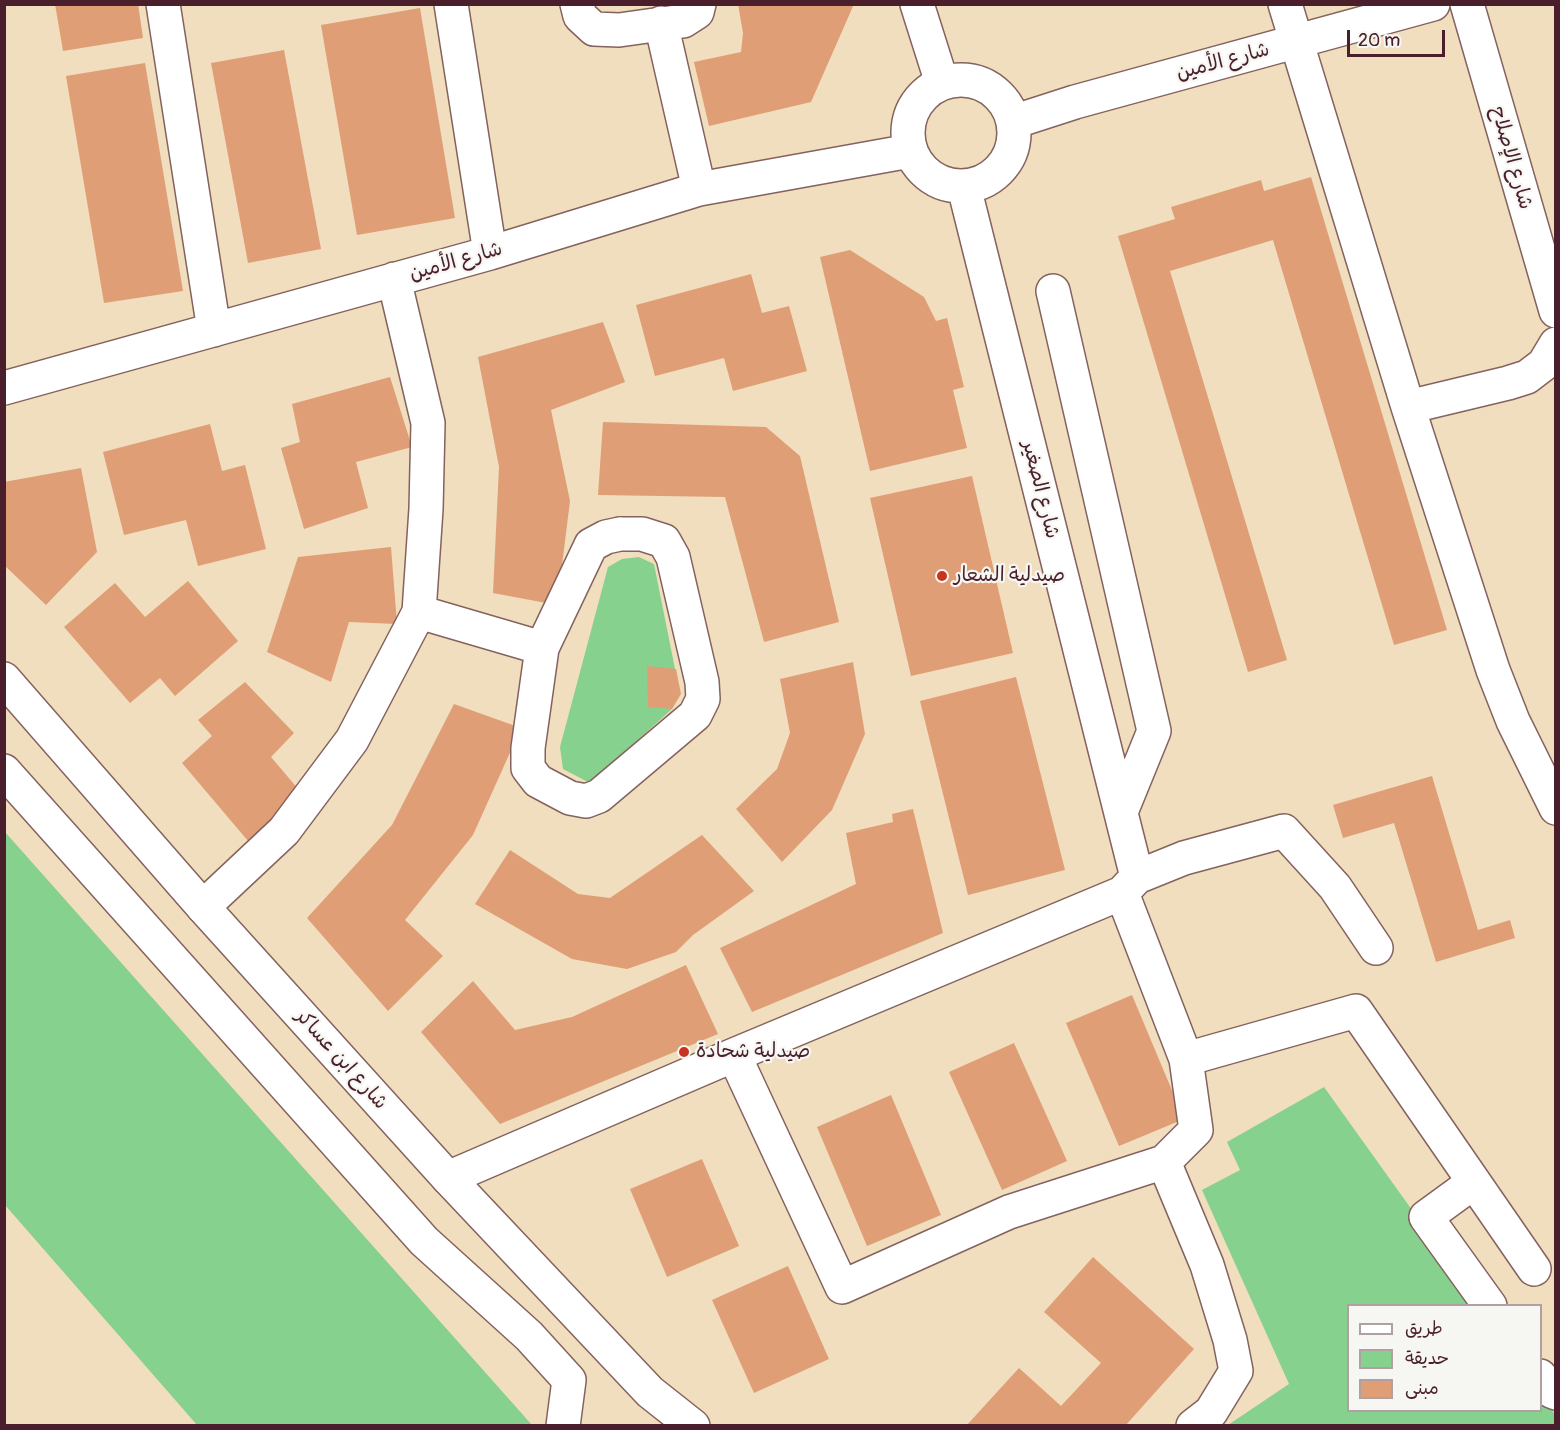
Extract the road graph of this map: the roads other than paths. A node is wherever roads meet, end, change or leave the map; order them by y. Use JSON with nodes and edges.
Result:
{"nodes":[{"id":1,"x":163,"y":4,"type":"edge"},
{"id":2,"x":451,"y":4,"type":"edge"},
{"id":3,"x":577,"y":4,"type":"edge"},
{"id":4,"x":699,"y":4,"type":"edge"},
{"id":5,"x":917,"y":4,"type":"edge"},
{"id":6,"x":1286,"y":4,"type":"edge"},
{"id":7,"x":1433,"y":4,"type":"edge"},
{"id":8,"x":1467,"y":4,"type":"edge"},
{"id":9,"x":661,"y":24,"type":"junction"},
{"id":10,"x":1296,"y":43,"type":"junction"},
{"id":11,"x":942,"y":83,"type":"junction"},
{"id":12,"x":1013,"y":122,"type":"junction"},
{"id":13,"x":910,"y":151,"type":"junction"},
{"id":14,"x":964,"y":187,"type":"junction"},
{"id":15,"x":699,"y":189,"type":"junction"},
{"id":16,"x":490,"y":253,"type":"junction"},
{"id":17,"x":394,"y":279,"type":"junction"},
{"id":18,"x":1053,"y":291,"type":"dead end"},
{"id":19,"x":1556,"y":311,"type":"edge"},
{"id":20,"x":214,"y":330,"type":"junction"},
{"id":21,"x":1556,"y":344,"type":"edge"},
{"id":22,"x":4,"y":388,"type":"edge"},
{"id":23,"x":1408,"y":407,"type":"junction"},
{"id":24,"x":418,"y":612,"type":"junction"},
{"id":25,"x":542,"y":648,"type":"junction"},
{"id":26,"x":4,"y":679,"type":"edge"},
{"id":27,"x":4,"y":771,"type":"edge"},
{"id":28,"x":1556,"y":808,"type":"edge"},
{"id":29,"x":1121,"y":812,"type":"junction"},
{"id":30,"x":1130,"y":885,"type":"junction"},
{"id":31,"x":203,"y":906,"type":"junction"},
{"id":32,"x":1376,"y":948,"type":"dead end"},
{"id":33,"x":734,"y":1054,"type":"junction"},
{"id":34,"x":1186,"y":1059,"type":"junction"},
{"id":35,"x":1164,"y":1162,"type":"junction"},
{"id":36,"x":448,"y":1178,"type":"junction"},
{"id":37,"x":1474,"y":1182,"type":"junction"},
{"id":38,"x":1534,"y":1269,"type":"dead end"},
{"id":39,"x":1489,"y":1304,"type":"edge"},
{"id":40,"x":1542,"y":1379,"type":"edge"},
{"id":41,"x":1556,"y":1393,"type":"edge"},
{"id":42,"x":563,"y":1425,"type":"edge"},
{"id":43,"x":693,"y":1425,"type":"edge"},
{"id":44,"x":1192,"y":1425,"type":"edge"}],
"edges":[{"from":1,"to":20,"type":"street"},
{"from":2,"to":16,"type":"street"},
{"from":3,"to":9,"type":"street"},
{"from":4,"to":9,"type":"street"},
{"from":5,"to":11,"type":"street"},
{"from":6,"to":10,"type":"street"},
{"from":7,"to":10,"type":"street","name":"شارع الأمين"},
{"from":8,"to":19,"type":"street","name":"شارع الإصلاح"},
{"from":9,"to":15,"type":"street"},
{"from":10,"to":12,"type":"street","name":"شارع الأمين"},
{"from":10,"to":23,"type":"street"},
{"from":11,"to":12,"type":"street"},
{"from":11,"to":13,"type":"street"},
{"from":12,"to":14,"type":"street"},
{"from":13,"to":14,"type":"street"},
{"from":13,"to":15,"type":"street","name":"شارع الأمين"},
{"from":14,"to":29,"type":"street","name":"شارع الصغير"},
{"from":15,"to":16,"type":"street","name":"شارع الأمين"},
{"from":16,"to":17,"type":"street","name":"شارع الأمين"},
{"from":17,"to":20,"type":"street","name":"شارع الأمين"},
{"from":17,"to":24,"type":"street"},
{"from":18,"to":29,"type":"street"},
{"from":20,"to":22,"type":"street","name":"شارع الأمين"},
{"from":21,"to":23,"type":"street"},
{"from":23,"to":28,"type":"street"},
{"from":24,"to":25,"type":"street"},
{"from":24,"to":31,"type":"street"},
{"from":25,"to":25,"type":"street"},
{"from":26,"to":31,"type":"street","name":"شارع ابن عساكر"},
{"from":27,"to":42,"type":"street"},
{"from":29,"to":30,"type":"street","name":"شارع الصغير"},
{"from":30,"to":32,"type":"street"},
{"from":30,"to":33,"type":"street"},
{"from":30,"to":34,"type":"street","name":"شارع الصغير"},
{"from":31,"to":36,"type":"street","name":"شارع ابن عساكر"},
{"from":33,"to":35,"type":"street"},
{"from":33,"to":36,"type":"street"},
{"from":34,"to":35,"type":"street","name":"شارع الصغير"},
{"from":34,"to":37,"type":"street"},
{"from":35,"to":44,"type":"street"},
{"from":36,"to":43,"type":"street","name":"شارع ابن عساكر"},
{"from":37,"to":38,"type":"street"},
{"from":37,"to":39,"type":"street"},
{"from":40,"to":41,"type":"street"}]}
